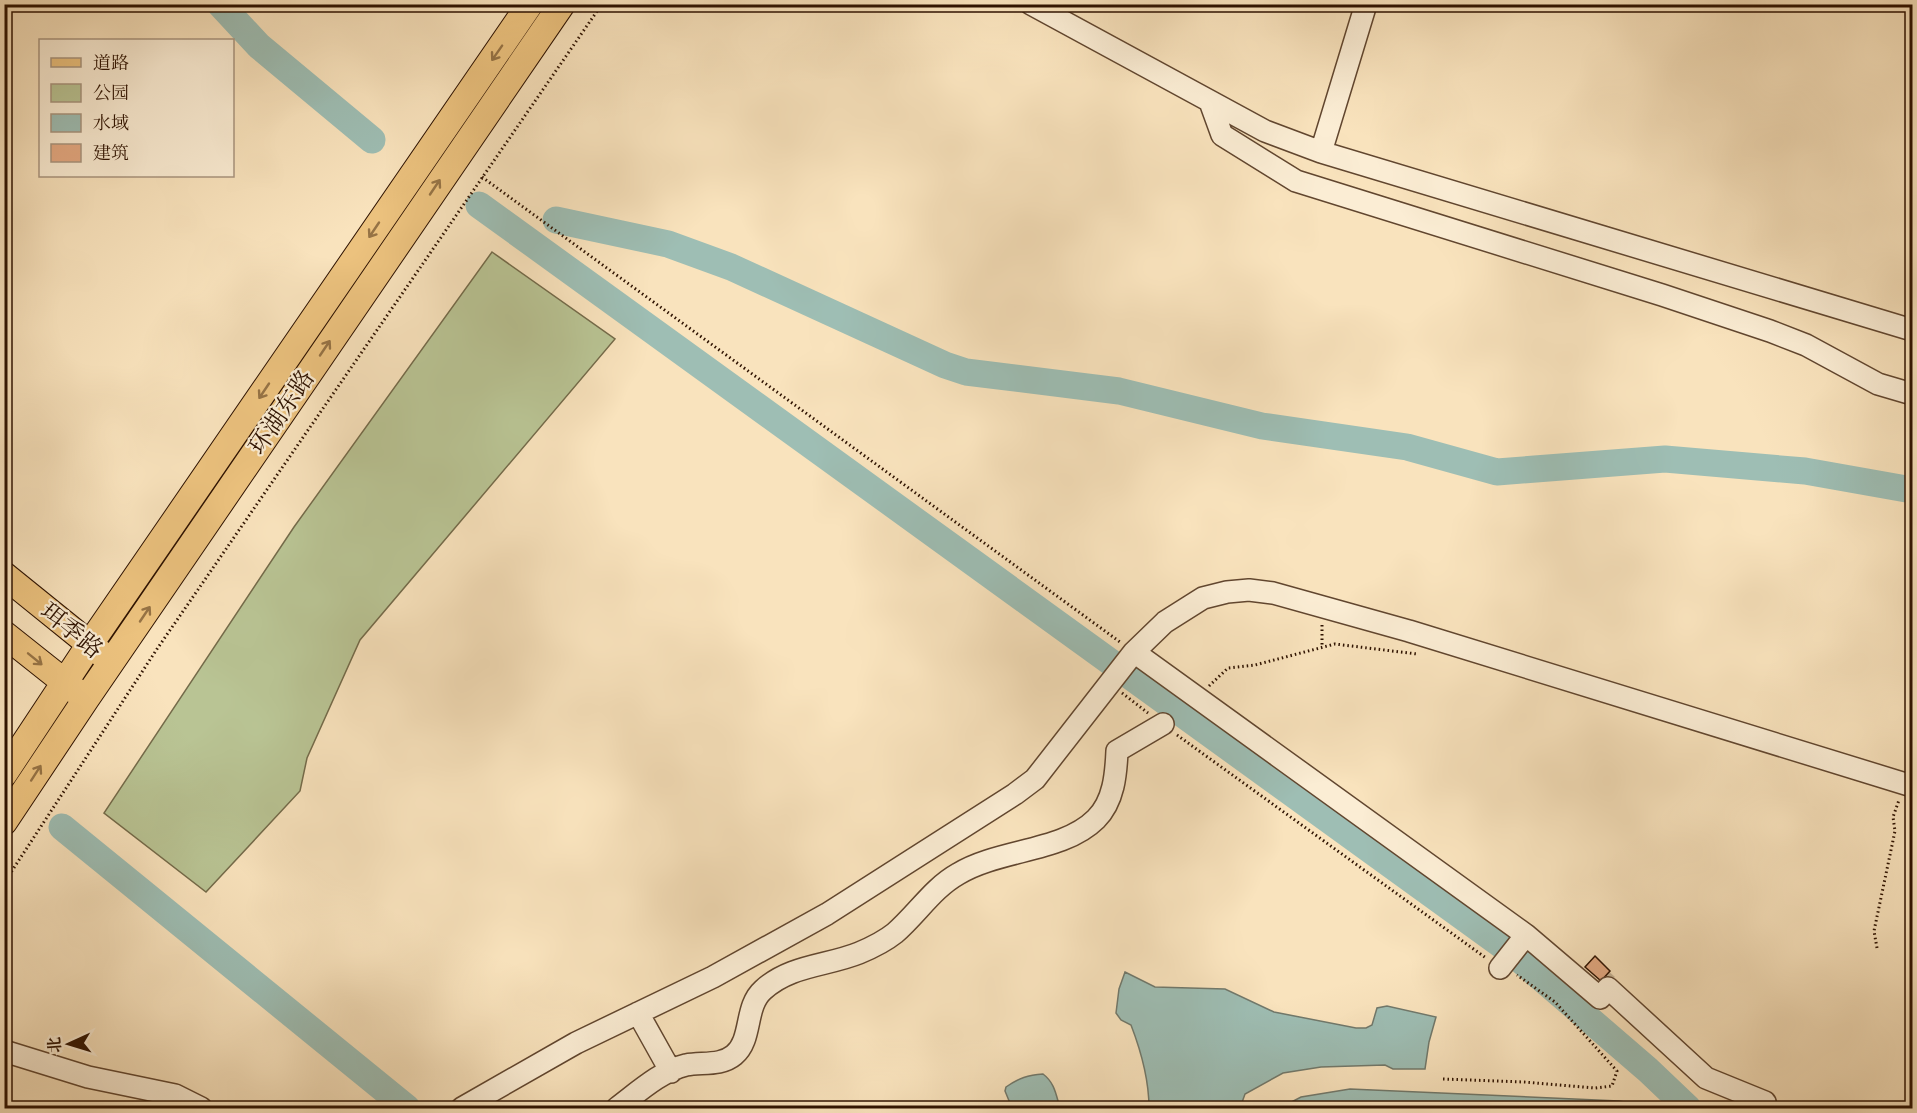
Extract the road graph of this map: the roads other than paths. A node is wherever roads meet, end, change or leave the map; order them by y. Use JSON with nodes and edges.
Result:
{"nodes":[{"id":1,"x":530,"y":4,"type":"edge"},
{"id":2,"x":562,"y":4,"type":"edge"},
{"id":3,"x":1030,"y":4,"type":"edge"},
{"id":4,"x":1366,"y":4,"type":"edge"},
{"id":5,"x":1210,"y":102,"type":"junction"},
{"id":6,"x":1321,"y":152,"type":"junction"},
{"id":7,"x":1912,"y":330,"type":"edge"},
{"id":8,"x":1912,"y":394,"type":"edge"},
{"id":9,"x":9,"y":576,"type":"edge"},
{"id":10,"x":4,"y":634,"type":"edge"},
{"id":11,"x":90,"y":644,"type":"junction"},
{"id":12,"x":1131,"y":656,"type":"junction"},
{"id":13,"x":112,"y":663,"type":"junction"},
{"id":14,"x":65,"y":683,"type":"junction"},
{"id":15,"x":86,"y":699,"type":"junction"},
{"id":16,"x":1163,"y":724,"type":"road end"},
{"id":17,"x":4,"y":774,"type":"edge"},
{"id":18,"x":1905,"y":792,"type":"edge"},
{"id":19,"x":4,"y":822,"type":"edge"},
{"id":20,"x":1524,"y":937,"type":"junction"},
{"id":21,"x":1500,"y":968,"type":"road end"},
{"id":22,"x":638,"y":1013,"type":"junction"},
{"id":23,"x":4,"y":1051,"type":"edge"},
{"id":24,"x":671,"y":1072,"type":"junction"},
{"id":25,"x":1765,"y":1102,"type":"dead end"},
{"id":26,"x":201,"y":1108,"type":"edge"},
{"id":27,"x":462,"y":1108,"type":"edge"},
{"id":28,"x":617,"y":1108,"type":"edge"}],
"edges":[{"from":1,"to":11,"type":"main road","name":"环湖东路","one_way":true},
{"from":13,"to":2,"type":"main road","name":"环湖东路","one_way":true},
{"from":3,"to":5,"type":"street"},
{"from":4,"to":6,"type":"street"},
{"from":5,"to":6,"type":"street"},
{"from":5,"to":8,"type":"street"},
{"from":6,"to":7,"type":"street"},
{"from":9,"to":11,"type":"main road","name":"珥季路"},
{"from":10,"to":14,"type":"main road","name":"珥季路","one_way":true},
{"from":11,"to":13,"type":"main road","name":"珥季路"},
{"from":11,"to":14,"type":"main road","name":"环湖东路"},
{"from":12,"to":18,"type":"street"},
{"from":12,"to":20,"type":"street"},
{"from":12,"to":22,"type":"street"},
{"from":13,"to":15,"type":"main road","name":"环湖东路"},
{"from":14,"to":15,"type":"main road","name":"珥季路"},
{"from":14,"to":17,"type":"main road","name":"环湖东路"},
{"from":19,"to":15,"type":"main road","name":"环湖东路","one_way":true},
{"from":16,"to":24,"type":"street"},
{"from":20,"to":21,"type":"street"},
{"from":20,"to":25,"type":"street"},
{"from":22,"to":24,"type":"street"},
{"from":22,"to":27,"type":"street"},
{"from":23,"to":26,"type":"street"},
{"from":24,"to":28,"type":"street"}]}
